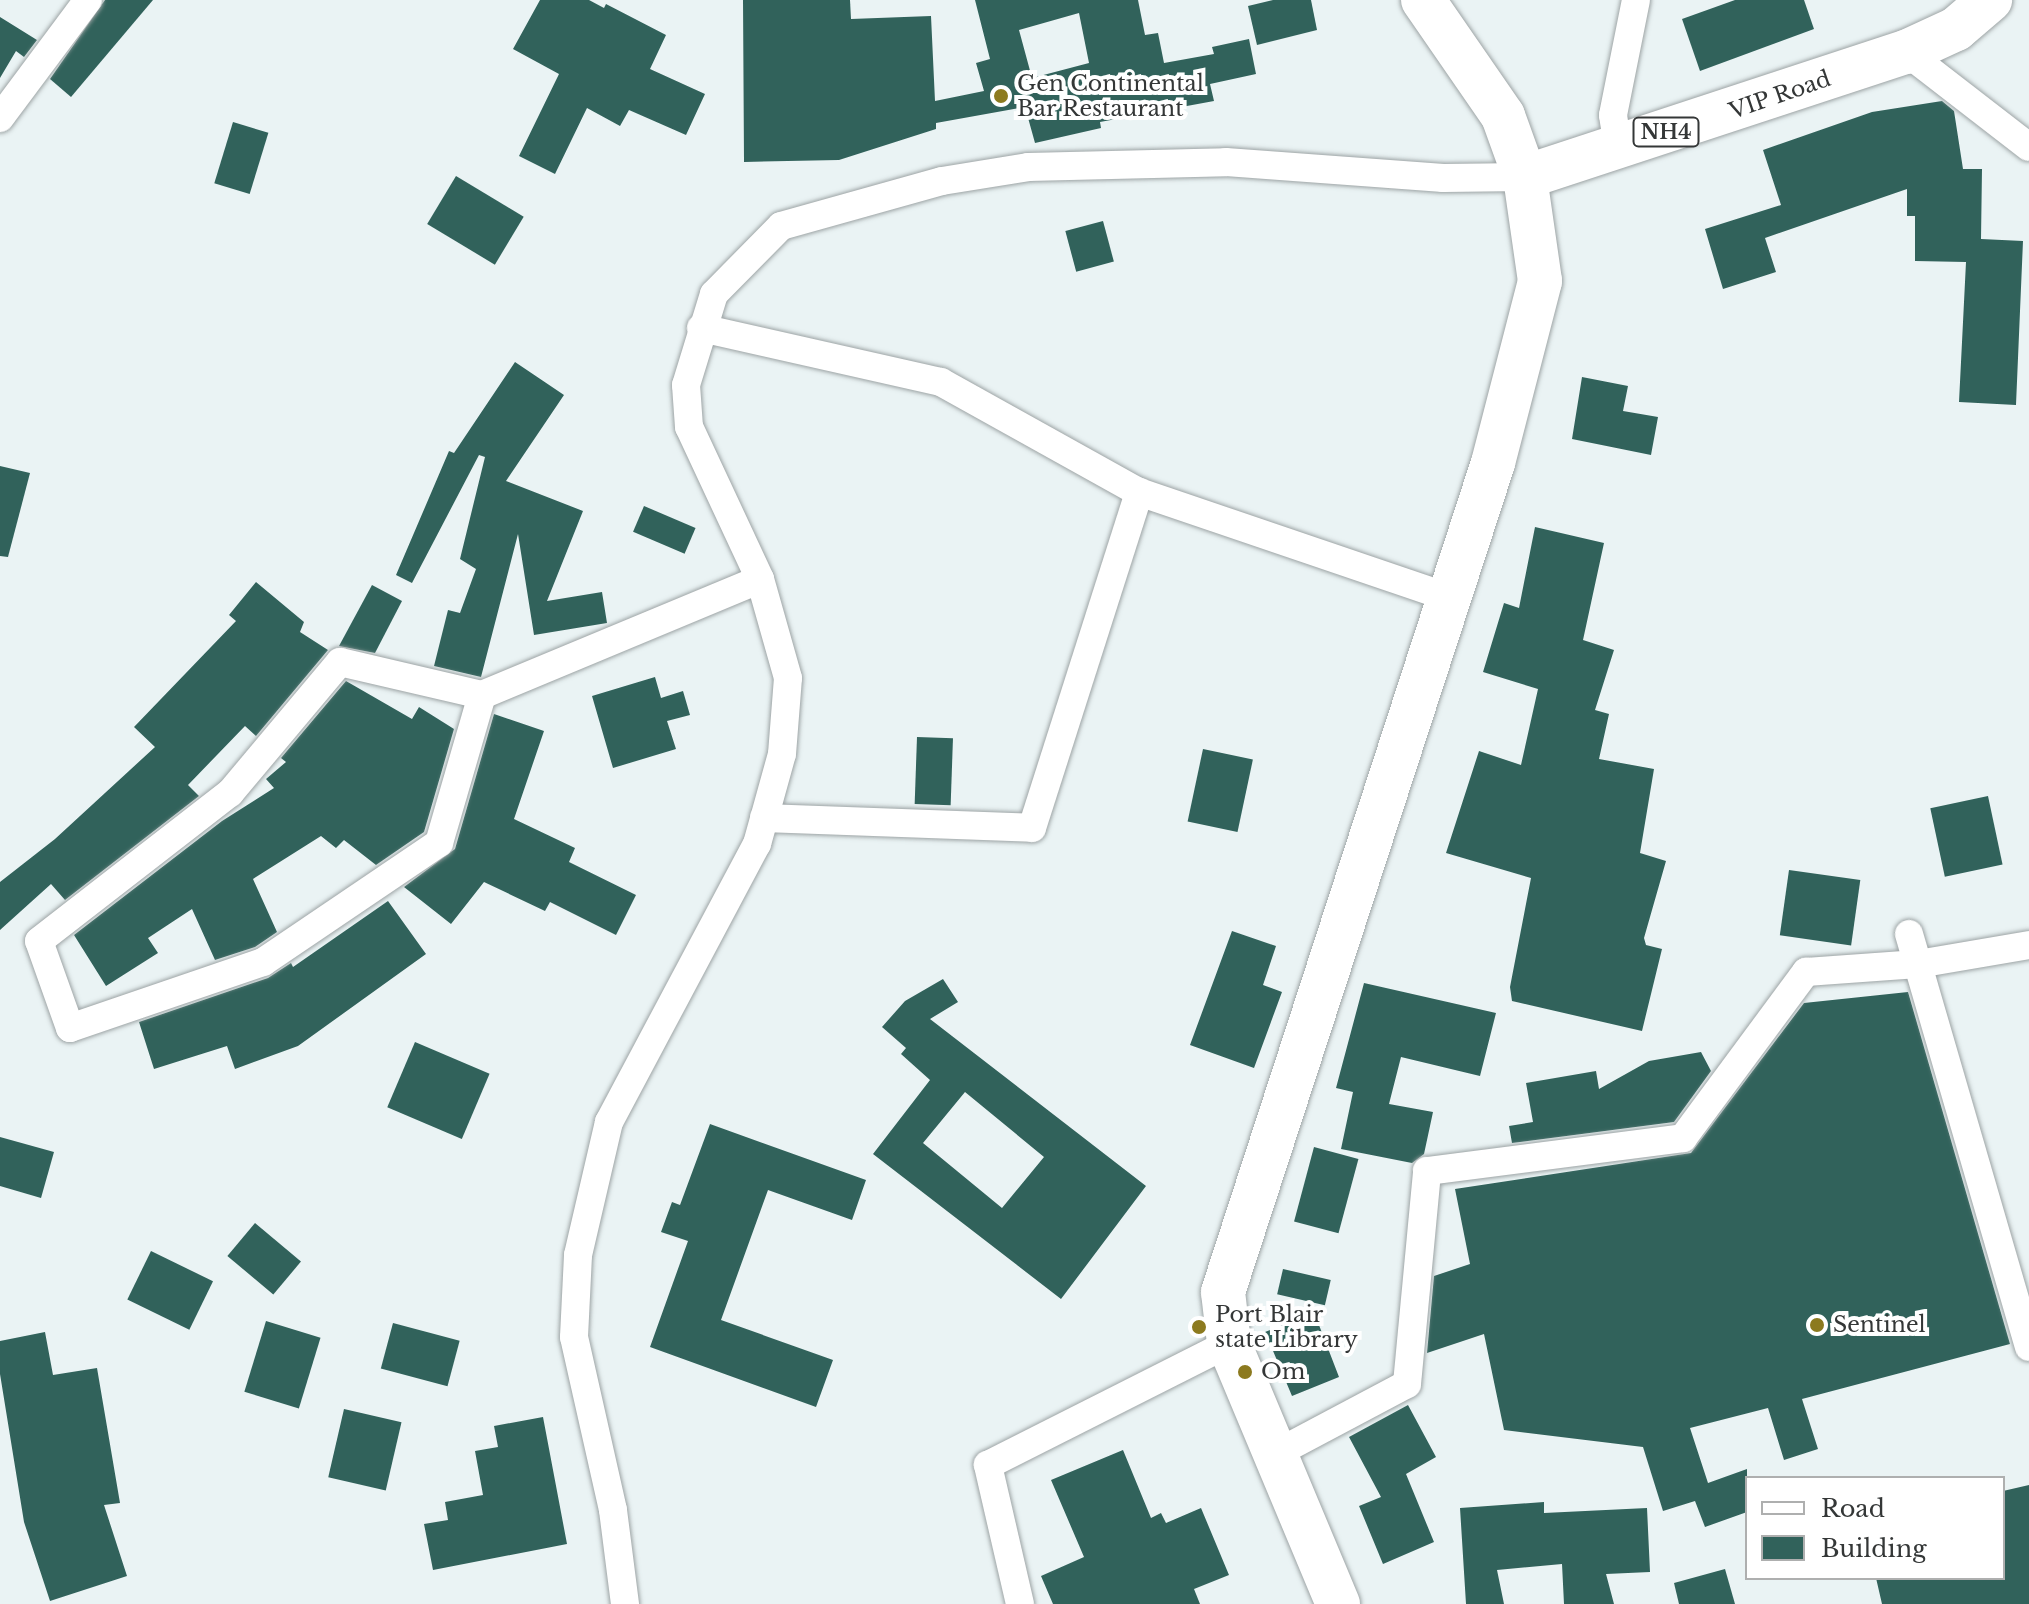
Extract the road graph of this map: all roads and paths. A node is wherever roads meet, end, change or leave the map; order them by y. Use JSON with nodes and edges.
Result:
{"nodes":[{"id":1,"x":88,"y":0,"type":"edge"},
{"id":2,"x":1423,"y":0,"type":"edge"},
{"id":3,"x":1636,"y":0,"type":"edge"},
{"id":4,"x":1990,"y":0,"type":"edge"},
{"id":5,"x":1958,"y":15,"type":"edge"},
{"id":6,"x":1906,"y":52,"type":"junction"},
{"id":7,"x":0,"y":118,"type":"edge"},
{"id":8,"x":1618,"y":147,"type":"junction"},
{"id":9,"x":2029,"y":147,"type":"edge"},
{"id":10,"x":1525,"y":177,"type":"junction"},
{"id":11,"x":701,"y":328,"type":"junction"},
{"id":12,"x":1139,"y":492,"type":"junction"},
{"id":13,"x":760,"y":579,"type":"junction"},
{"id":14,"x":1448,"y":597,"type":"junction"},
{"id":15,"x":482,"y":695,"type":"junction"},
{"id":16,"x":764,"y":818,"type":"junction"},
{"id":17,"x":1909,"y":934,"type":"dead end"},
{"id":18,"x":2029,"y":945,"type":"edge"},
{"id":19,"x":1918,"y":964,"type":"junction"},
{"id":20,"x":1229,"y":1343,"type":"junction"},
{"id":21,"x":2029,"y":1347,"type":"edge"},
{"id":22,"x":1275,"y":1454,"type":"junction"},
{"id":23,"x":625,"y":1604,"type":"edge"},
{"id":24,"x":1020,"y":1604,"type":"edge"},
{"id":25,"x":1338,"y":1604,"type":"edge"}],
"edges":[{"from":1,"to":7,"type":"street"},
{"from":2,"to":10,"type":"main road"},
{"from":3,"to":8,"type":"street"},
{"from":4,"to":5,"type":"main road","name":"VIP Road","number":"NH4"},
{"from":5,"to":6,"type":"main road","name":"VIP Road","number":"NH4"},
{"from":6,"to":8,"type":"main road","name":"VIP Road","number":"NH4"},
{"from":6,"to":9,"type":"street"},
{"from":8,"to":10,"type":"main road","name":"VIP Road","number":"NH4"},
{"from":10,"to":11,"type":"street"},
{"from":10,"to":14,"type":"main road"},
{"from":11,"to":12,"type":"street"},
{"from":11,"to":13,"type":"street"},
{"from":12,"to":14,"type":"street"},
{"from":12,"to":16,"type":"street"},
{"from":13,"to":15,"type":"street"},
{"from":13,"to":16,"type":"street"},
{"from":14,"to":20,"type":"main road"},
{"from":15,"to":15,"type":"street"},
{"from":16,"to":23,"type":"street"},
{"from":17,"to":19,"type":"street"},
{"from":18,"to":19,"type":"street"},
{"from":19,"to":21,"type":"street"},
{"from":19,"to":22,"type":"street"},
{"from":20,"to":22,"type":"main road"},
{"from":20,"to":24,"type":"street"},
{"from":22,"to":25,"type":"main road"}]}
